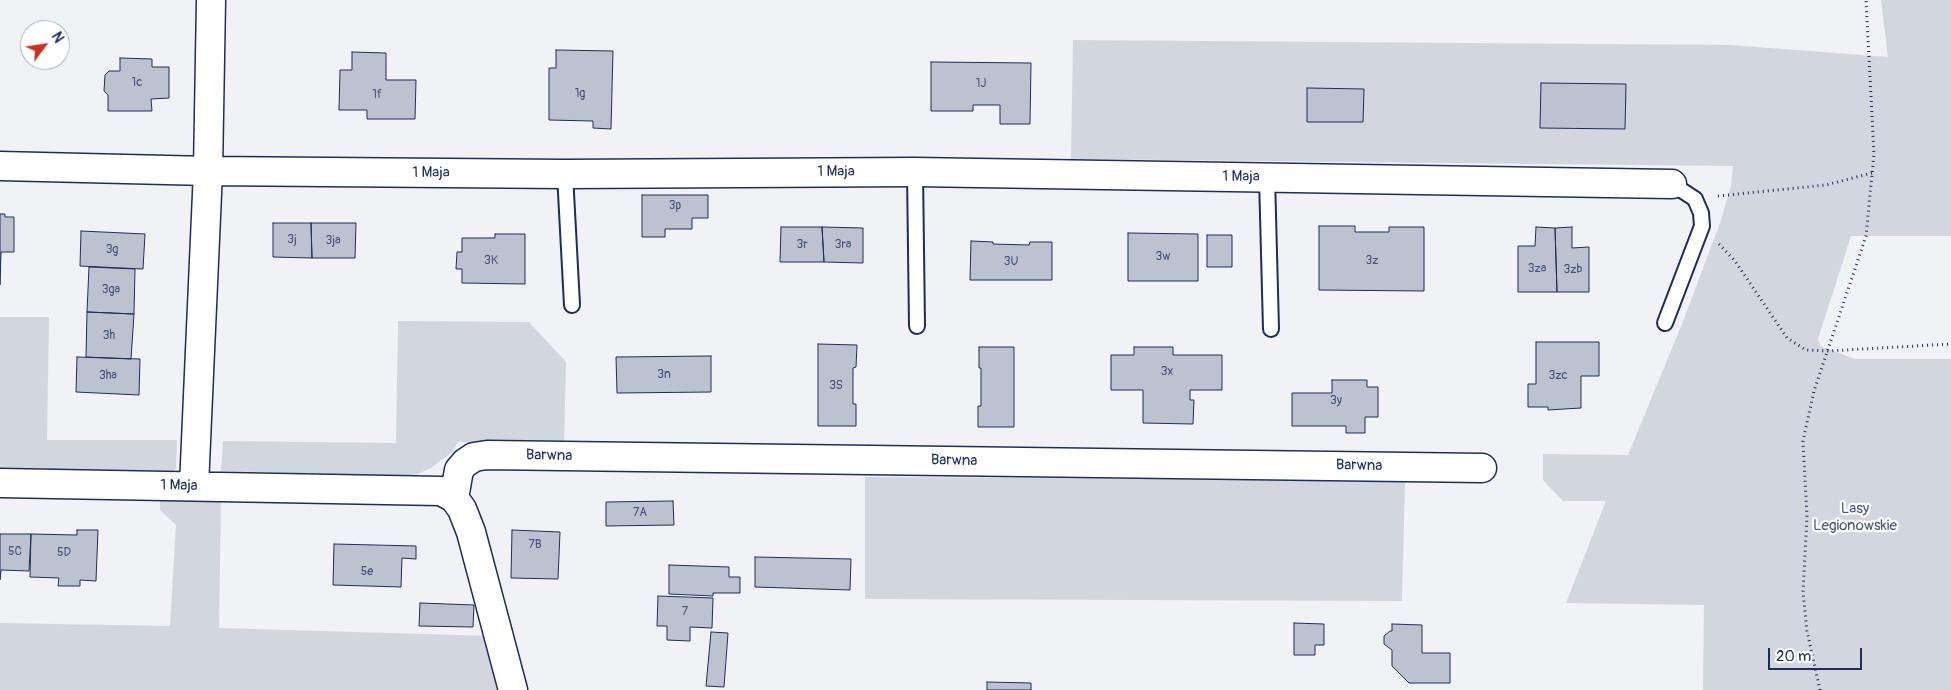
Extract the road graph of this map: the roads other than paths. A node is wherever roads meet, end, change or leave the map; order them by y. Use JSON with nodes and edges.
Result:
{"nodes":[{"id":1,"x":211,"y":0,"type":"edge"},
{"id":2,"x":0,"y":166,"type":"edge"},
{"id":3,"x":208,"y":172,"type":"junction"},
{"id":4,"x":915,"y":172,"type":"junction"},
{"id":5,"x":565,"y":174,"type":"junction"},
{"id":6,"x":1267,"y":177,"type":"junction"},
{"id":7,"x":1672,"y":184,"type":"joint"},
{"id":8,"x":572,"y":305,"type":"dead end"},
{"id":9,"x":1665,"y":324,"type":"dead end"},
{"id":10,"x":917,"y":326,"type":"dead end"},
{"id":11,"x":1271,"y":329,"type":"dead end"},
{"id":12,"x":1482,"y":468,"type":"dead end"},
{"id":13,"x":0,"y":483,"type":"edge"},
{"id":14,"x":194,"y":486,"type":"junction"},
{"id":15,"x":454,"y":498,"type":"junction"},
{"id":16,"x":514,"y":690,"type":"edge"}],
"edges":[{"from":1,"to":3,"type":"street"},
{"from":2,"to":3,"type":"street","name":"1 Maja"},
{"from":3,"to":5,"type":"street","name":"1 Maja"},
{"from":3,"to":14,"type":"street"},
{"from":4,"to":5,"type":"street","name":"1 Maja"},
{"from":4,"to":6,"type":"street","name":"1 Maja"},
{"from":4,"to":10,"type":"lane"},
{"from":5,"to":8,"type":"lane"},
{"from":6,"to":7,"type":"street","name":"1 Maja"},
{"from":6,"to":11,"type":"lane"},
{"from":7,"to":9,"type":"lane"},
{"from":12,"to":15,"type":"street","name":"Barwna"},
{"from":13,"to":14,"type":"street","name":"1 Maja"},
{"from":14,"to":15,"type":"street","name":"1 Maja"},
{"from":15,"to":16,"type":"street"}]}
